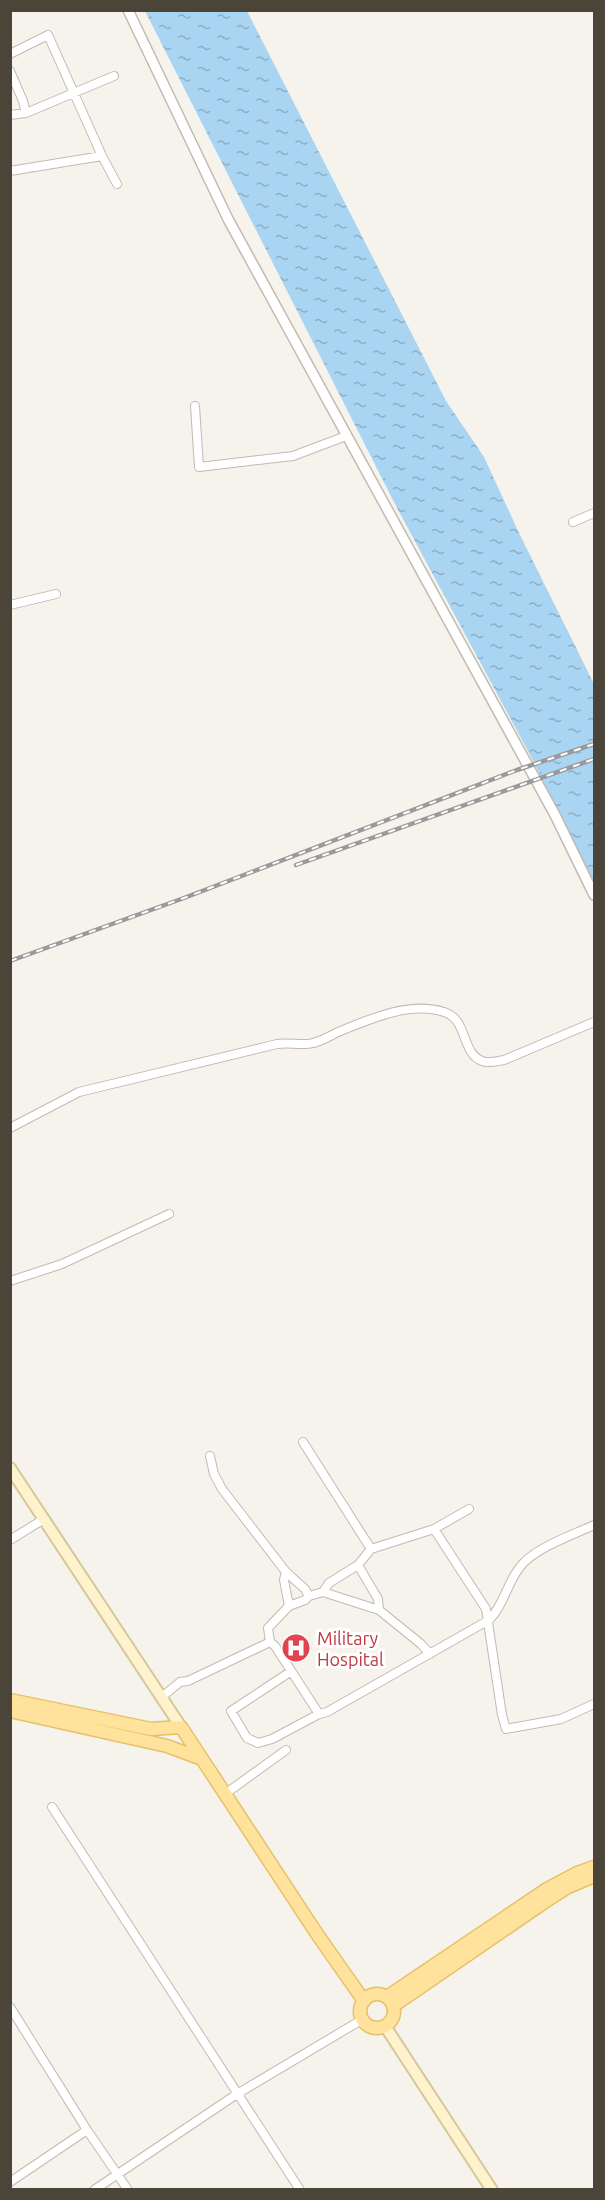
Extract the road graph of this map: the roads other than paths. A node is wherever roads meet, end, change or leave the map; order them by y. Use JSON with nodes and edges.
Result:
{"nodes":[{"id":1,"x":128,"y":10,"type":"edge"},
{"id":2,"x":10,"y":54,"type":"edge"},
{"id":3,"x":10,"y":71,"type":"edge"},
{"id":4,"x":114,"y":76,"type":"dead end"},
{"id":5,"x":75,"y":94,"type":"junction"},
{"id":6,"x":26,"y":113,"type":"junction"},
{"id":7,"x":10,"y":115,"type":"edge"},
{"id":8,"x":102,"y":156,"type":"junction"},
{"id":9,"x":10,"y":171,"type":"edge"},
{"id":10,"x":117,"y":184,"type":"dead end"},
{"id":11,"x":195,"y":406,"type":"dead end"},
{"id":12,"x":346,"y":436,"type":"junction"},
{"id":13,"x":594,"y":513,"type":"edge"},
{"id":14,"x":573,"y":522,"type":"dead end"},
{"id":15,"x":56,"y":594,"type":"dead end"},
{"id":16,"x":10,"y":605,"type":"edge"},
{"id":17,"x":594,"y":895,"type":"edge"},
{"id":18,"x":594,"y":1022,"type":"edge"},
{"id":19,"x":10,"y":1128,"type":"edge"},
{"id":20,"x":169,"y":1214,"type":"dead end"},
{"id":21,"x":10,"y":1281,"type":"edge"},
{"id":22,"x":303,"y":1442,"type":"dead end"},
{"id":23,"x":210,"y":1456,"type":"dead end"},
{"id":24,"x":10,"y":1468,"type":"edge"},
{"id":25,"x":469,"y":1509,"type":"dead end"},
{"id":26,"x":44,"y":1519,"type":"junction"},
{"id":27,"x":594,"y":1525,"type":"edge"},
{"id":28,"x":434,"y":1530,"type":"junction"},
{"id":29,"x":10,"y":1540,"type":"edge"},
{"id":30,"x":371,"y":1549,"type":"junction"},
{"id":31,"x":358,"y":1565,"type":"junction"},
{"id":32,"x":286,"y":1572,"type":"junction"},
{"id":33,"x":322,"y":1592,"type":"junction"},
{"id":34,"x":309,"y":1596,"type":"junction"},
{"id":35,"x":289,"y":1606,"type":"junction"},
{"id":36,"x":379,"y":1610,"type":"junction"},
{"id":37,"x":489,"y":1620,"type":"junction"},
{"id":38,"x":270,"y":1642,"type":"junction"},
{"id":39,"x":430,"y":1654,"type":"junction"},
{"id":40,"x":290,"y":1672,"type":"junction"},
{"id":41,"x":162,"y":1698,"type":"junction"},
{"id":42,"x":10,"y":1700,"type":"edge"},
{"id":43,"x":594,"y":1704,"type":"edge"},
{"id":44,"x":10,"y":1711,"type":"edge"},
{"id":45,"x":319,"y":1714,"type":"junction"},
{"id":46,"x":181,"y":1727,"type":"junction"},
{"id":47,"x":286,"y":1750,"type":"dead end"},
{"id":48,"x":202,"y":1759,"type":"junction"},
{"id":49,"x":225,"y":1794,"type":"junction"},
{"id":50,"x":52,"y":1807,"type":"dead end"},
{"id":51,"x":594,"y":1867,"type":"edge"},
{"id":52,"x":594,"y":1876,"type":"edge"},
{"id":53,"x":364,"y":2001,"type":"junction"},
{"id":54,"x":390,"y":2001,"type":"junction"},
{"id":55,"x":10,"y":2007,"type":"edge"},
{"id":56,"x":363,"y":2019,"type":"junction"},
{"id":57,"x":385,"y":2026,"type":"junction"},
{"id":58,"x":237,"y":2094,"type":"junction"},
{"id":59,"x":87,"y":2130,"type":"junction"},
{"id":60,"x":117,"y":2173,"type":"junction"},
{"id":61,"x":10,"y":2181,"type":"edge"},
{"id":62,"x":94,"y":2190,"type":"edge"},
{"id":63,"x":128,"y":2190,"type":"edge"},
{"id":64,"x":300,"y":2190,"type":"edge"},
{"id":65,"x":492,"y":2190,"type":"edge"}],
"edges":[{"from":1,"to":12,"type":"street"},
{"from":2,"to":5,"type":"street"},
{"from":3,"to":6,"type":"street"},
{"from":4,"to":5,"type":"street"},
{"from":5,"to":6,"type":"street"},
{"from":5,"to":8,"type":"street"},
{"from":6,"to":7,"type":"street"},
{"from":8,"to":9,"type":"street"},
{"from":8,"to":10,"type":"street"},
{"from":11,"to":12,"type":"street"},
{"from":12,"to":17,"type":"street"},
{"from":13,"to":14,"type":"street"},
{"from":15,"to":16,"type":"street"},
{"from":18,"to":19,"type":"street"},
{"from":20,"to":21,"type":"street"},
{"from":22,"to":30,"type":"street"},
{"from":23,"to":32,"type":"street"},
{"from":24,"to":26,"type":"main road"},
{"from":25,"to":28,"type":"street"},
{"from":26,"to":29,"type":"street"},
{"from":26,"to":41,"type":"main road"},
{"from":27,"to":37,"type":"street"},
{"from":28,"to":30,"type":"street"},
{"from":28,"to":37,"type":"street"},
{"from":30,"to":31,"type":"street"},
{"from":31,"to":33,"type":"street"},
{"from":31,"to":36,"type":"street"},
{"from":32,"to":34,"type":"street"},
{"from":32,"to":35,"type":"street"},
{"from":33,"to":34,"type":"street"},
{"from":33,"to":36,"type":"street"},
{"from":34,"to":35,"type":"street"},
{"from":35,"to":38,"type":"street"},
{"from":36,"to":39,"type":"street"},
{"from":37,"to":39,"type":"street"},
{"from":37,"to":43,"type":"street"},
{"from":38,"to":40,"type":"street"},
{"from":38,"to":41,"type":"street"},
{"from":39,"to":45,"type":"street"},
{"from":40,"to":45,"type":"street"},
{"from":40,"to":45,"type":"street"},
{"from":41,"to":46,"type":"main road"},
{"from":42,"to":46,"type":"main road"},
{"from":44,"to":48,"type":"main road"},
{"from":46,"to":48,"type":"main road"},
{"from":47,"to":49,"type":"street"},
{"from":48,"to":49,"type":"main road"},
{"from":49,"to":53,"type":"main road"},
{"from":50,"to":58,"type":"street"},
{"from":51,"to":54,"type":"main road"},
{"from":52,"to":54,"type":"main road"},
{"from":53,"to":54,"type":"main road"},
{"from":53,"to":56,"type":"main road"},
{"from":54,"to":57,"type":"main road"},
{"from":55,"to":59,"type":"street"},
{"from":56,"to":57,"type":"main road"},
{"from":56,"to":58,"type":"street"},
{"from":57,"to":65,"type":"main road"},
{"from":58,"to":60,"type":"street"},
{"from":58,"to":64,"type":"street"},
{"from":59,"to":60,"type":"street"},
{"from":59,"to":61,"type":"street"},
{"from":60,"to":62,"type":"street"},
{"from":60,"to":63,"type":"street"}]}
